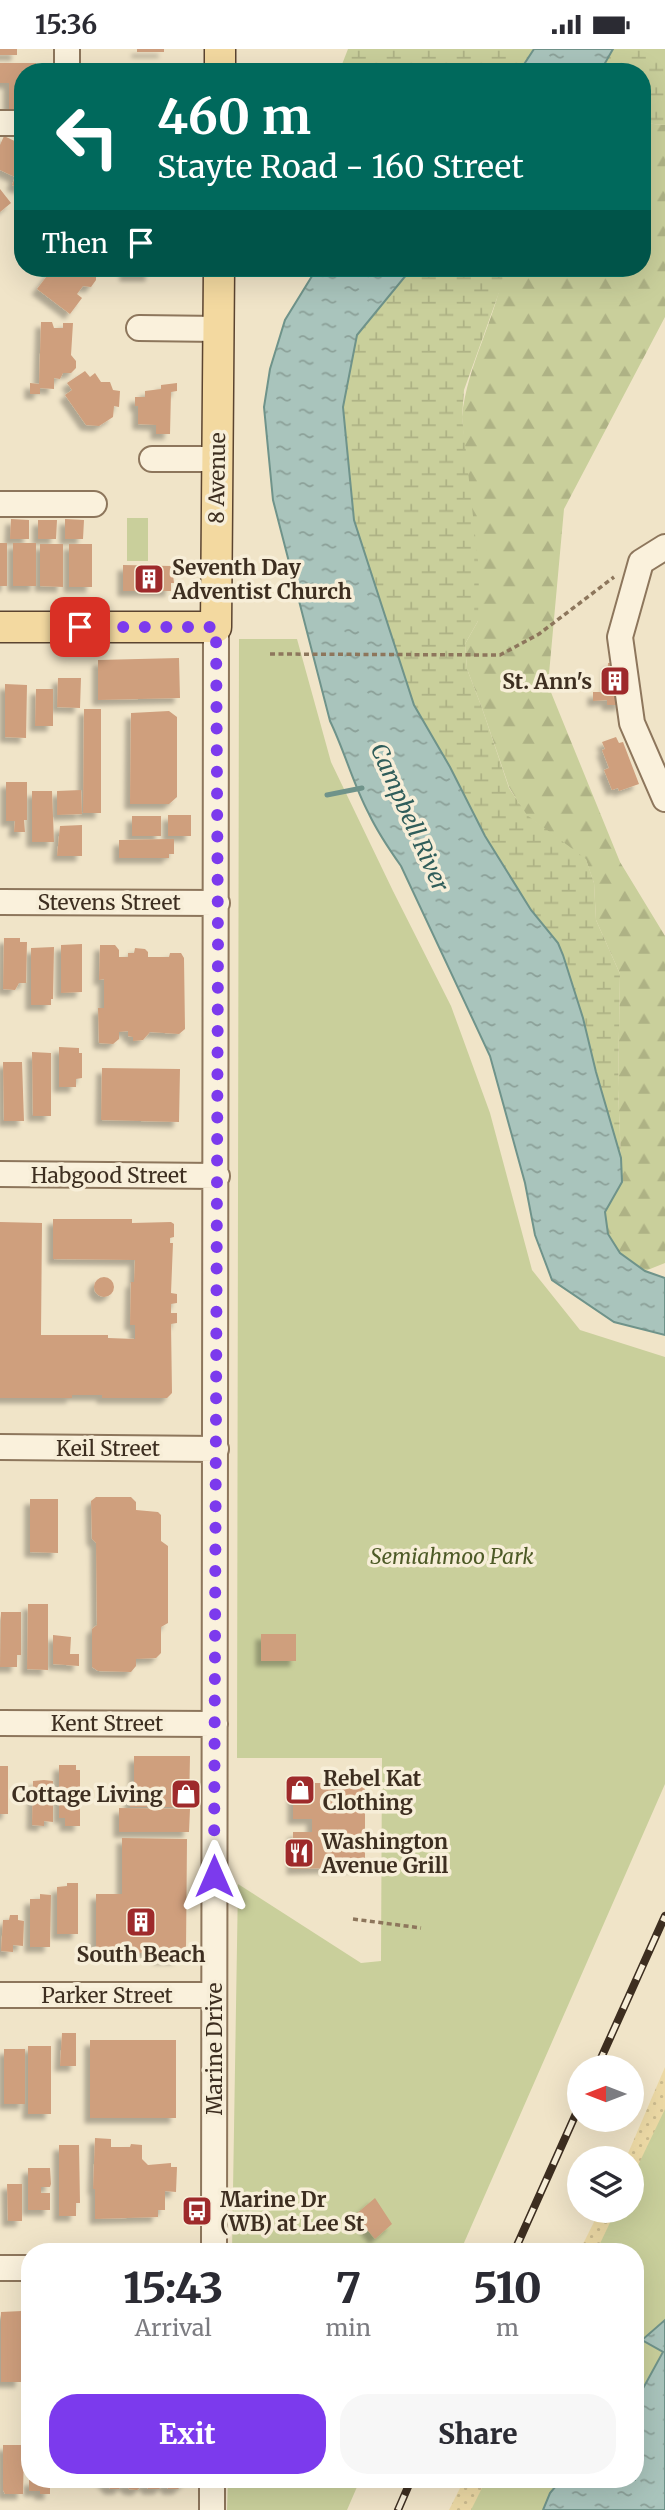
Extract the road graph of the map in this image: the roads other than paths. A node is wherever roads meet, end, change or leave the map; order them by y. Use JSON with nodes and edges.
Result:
{"nodes":[{"id":1,"x":219,"y":277,"type":"edge"},
{"id":2,"x":139,"y":328,"type":"dead end"},
{"id":3,"x":219,"y":329,"type":"junction"},
{"id":4,"x":152,"y":459,"type":"dead end"},
{"id":5,"x":217,"y":459,"type":"junction"},
{"id":6,"x":0,"y":504,"type":"edge"},
{"id":7,"x":94,"y":504,"type":"dead end"},
{"id":8,"x":665,"y":547,"type":"edge"},
{"id":9,"x":0,"y":627,"type":"edge"},
{"id":10,"x":216,"y":627,"type":"junction"},
{"id":11,"x":665,"y":799,"type":"edge"},
{"id":12,"x":0,"y":902,"type":"edge"},
{"id":13,"x":217,"y":903,"type":"junction"},
{"id":14,"x":0,"y":1174,"type":"edge"},
{"id":15,"x":217,"y":1176,"type":"junction"},
{"id":16,"x":0,"y":1447,"type":"edge"},
{"id":17,"x":216,"y":1450,"type":"junction"},
{"id":18,"x":0,"y":1723,"type":"edge"},
{"id":19,"x":215,"y":1724,"type":"junction"},
{"id":20,"x":214,"y":1994,"type":"junction"},
{"id":21,"x":0,"y":1995,"type":"edge"},
{"id":22,"x":214,"y":2243,"type":"edge"},
{"id":23,"x":0,"y":2267,"type":"edge"},
{"id":24,"x":21,"y":2268,"type":"edge"},
{"id":25,"x":212,"y":2488,"type":"edge"},
{"id":26,"x":212,"y":2510,"type":"edge"}],
"edges":[{"from":1,"to":3,"type":"main road","name":"8 Avenue"},
{"from":2,"to":3,"type":"street"},
{"from":3,"to":5,"type":"main road","name":"8 Avenue"},
{"from":4,"to":5,"type":"street"},
{"from":5,"to":10,"type":"main road","name":"8 Avenue"},
{"from":6,"to":7,"type":"street"},
{"from":8,"to":11,"type":"street"},
{"from":9,"to":10,"type":"main road"},
{"from":10,"to":13,"type":"street","name":"Marine Drive"},
{"from":12,"to":13,"type":"street","name":"Stevens Street"},
{"from":13,"to":15,"type":"street","name":"Marine Drive"},
{"from":14,"to":15,"type":"street","name":"Habgood Street"},
{"from":15,"to":17,"type":"street","name":"Marine Drive"},
{"from":16,"to":17,"type":"street","name":"Keil Street"},
{"from":17,"to":19,"type":"street","name":"Marine Drive"},
{"from":18,"to":19,"type":"street","name":"Kent Street"},
{"from":19,"to":20,"type":"street","name":"Marine Drive"},
{"from":20,"to":21,"type":"street","name":"Parker Street"},
{"from":20,"to":22,"type":"street","name":"Marine Drive"},
{"from":23,"to":24,"type":"street"},
{"from":25,"to":26,"type":"street"}]}
